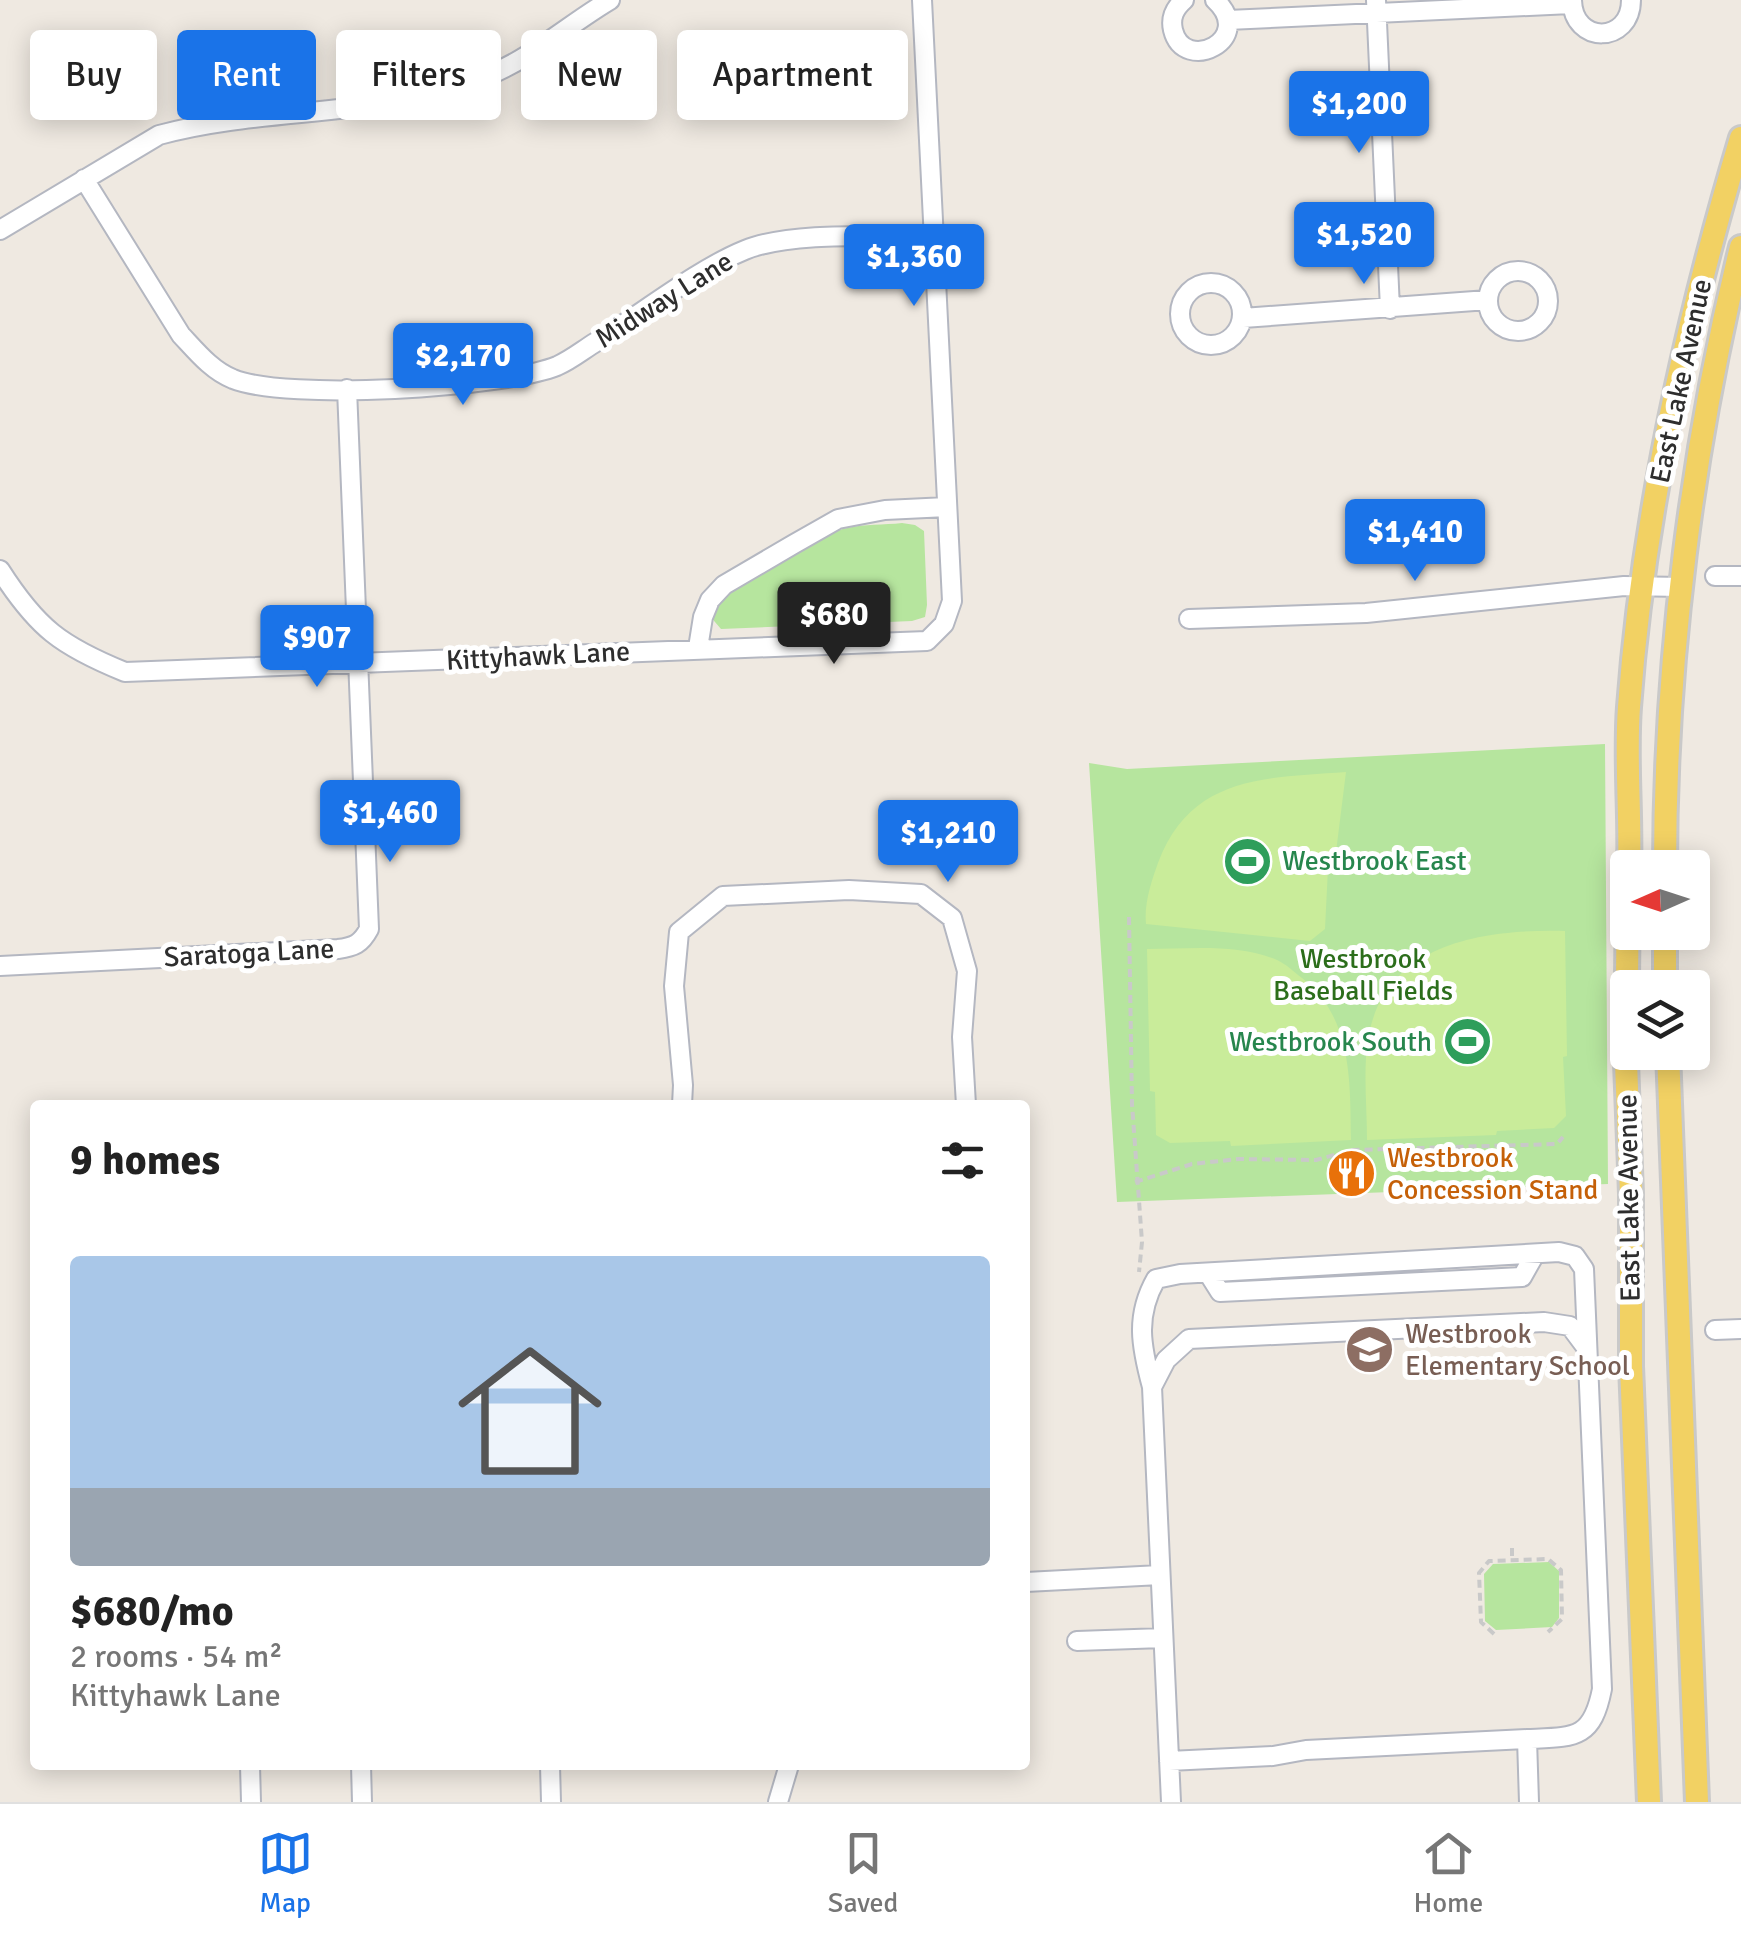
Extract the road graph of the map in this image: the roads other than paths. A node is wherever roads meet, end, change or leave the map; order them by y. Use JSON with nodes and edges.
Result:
{"nodes":[{"id":1,"x":610,"y":0,"type":"edge"},
{"id":2,"x":922,"y":0,"type":"edge"},
{"id":3,"x":1184,"y":0,"type":"edge"},
{"id":4,"x":1215,"y":0,"type":"edge"},
{"id":5,"x":1631,"y":0,"type":"edge"},
{"id":6,"x":1572,"y":2,"type":"edge"},
{"id":7,"x":1376,"y":6,"type":"edge"},
{"id":8,"x":1228,"y":20,"type":"junction"},
{"id":9,"x":1741,"y":138,"type":"edge"},
{"id":10,"x":84,"y":178,"type":"junction"},
{"id":11,"x":0,"y":230,"type":"edge"},
{"id":12,"x":934,"y":236,"type":"junction"},
{"id":13,"x":1741,"y":247,"type":"edge"},
{"id":14,"x":1488,"y":300,"type":"dead end"},
{"id":15,"x":1390,"y":309,"type":"junction"},
{"id":16,"x":1243,"y":318,"type":"dead end"},
{"id":17,"x":347,"y":389,"type":"junction"},
{"id":18,"x":947,"y":507,"type":"junction"},
{"id":19,"x":0,"y":570,"type":"edge"},
{"id":20,"x":1715,"y":576,"type":"dead end"},
{"id":21,"x":1741,"y":576,"type":"edge"},
{"id":22,"x":1642,"y":585,"type":"junction"},
{"id":23,"x":1682,"y":587,"type":"junction"},
{"id":24,"x":1189,"y":618,"type":"dead end"},
{"id":25,"x":698,"y":648,"type":"junction"},
{"id":26,"x":359,"y":664,"type":"junction"},
{"id":27,"x":1628,"y":850,"type":"edge"},
{"id":28,"x":1665,"y":850,"type":"edge"},
{"id":29,"x":1627,"y":950,"type":"edge"},
{"id":30,"x":0,"y":966,"type":"edge"},
{"id":31,"x":1669,"y":1070,"type":"edge"},
{"id":32,"x":682,"y":1100,"type":"edge"},
{"id":33,"x":966,"y":1100,"type":"edge"},
{"id":34,"x":1741,"y":1329,"type":"edge"},
{"id":35,"x":1715,"y":1330,"type":"dead end"},
{"id":36,"x":1585,"y":1346,"type":"junction"},
{"id":37,"x":1152,"y":1387,"type":"junction"},
{"id":38,"x":1160,"y":1575,"type":"junction"},
{"id":39,"x":1030,"y":1582,"type":"edge"},
{"id":40,"x":1163,"y":1638,"type":"junction"},
{"id":41,"x":1077,"y":1641,"type":"dead end"},
{"id":42,"x":1527,"y":1740,"type":"junction"},
{"id":43,"x":1169,"y":1761,"type":"junction"},
{"id":44,"x":250,"y":1770,"type":"edge"},
{"id":45,"x":361,"y":1770,"type":"edge"},
{"id":46,"x":550,"y":1770,"type":"edge"},
{"id":47,"x":788,"y":1770,"type":"edge"},
{"id":48,"x":1529,"y":1793,"type":"edge"},
{"id":49,"x":251,"y":1802,"type":"edge"},
{"id":50,"x":362,"y":1802,"type":"edge"},
{"id":51,"x":552,"y":1802,"type":"edge"},
{"id":52,"x":778,"y":1802,"type":"edge"},
{"id":53,"x":1171,"y":1802,"type":"edge"},
{"id":54,"x":1649,"y":1802,"type":"edge"},
{"id":55,"x":1698,"y":1802,"type":"edge"}],
"edges":[{"from":1,"to":10,"type":"street"},
{"from":2,"to":12,"type":"street"},
{"from":3,"to":8,"type":"street"},
{"from":4,"to":8,"type":"street"},
{"from":5,"to":6,"type":"street"},
{"from":6,"to":7,"type":"street"},
{"from":7,"to":8,"type":"street"},
{"from":7,"to":15,"type":"street"},
{"from":9,"to":22,"type":"main road","name":"East Lake Avenue"},
{"from":10,"to":11,"type":"street"},
{"from":10,"to":17,"type":"street","name":"Midway Lane"},
{"from":12,"to":17,"type":"street","name":"Midway Lane"},
{"from":12,"to":18,"type":"street"},
{"from":13,"to":23,"type":"main road","name":"East Lake Avenue"},
{"from":14,"to":15,"type":"street"},
{"from":15,"to":16,"type":"street"},
{"from":17,"to":26,"type":"street","name":"Saratoga Lane"},
{"from":18,"to":25,"type":"street"},
{"from":18,"to":25,"type":"street","name":"Kittyhawk Lane"},
{"from":19,"to":26,"type":"street","name":"Kittyhawk Lane"},
{"from":20,"to":21,"type":"street"},
{"from":22,"to":23,"type":"street"},
{"from":22,"to":24,"type":"street"},
{"from":22,"to":27,"type":"main road","name":"East Lake Avenue"},
{"from":23,"to":28,"type":"main road","name":"East Lake Avenue"},
{"from":25,"to":26,"type":"street","name":"Kittyhawk Lane"},
{"from":26,"to":30,"type":"street","name":"Saratoga Lane"},
{"from":29,"to":54,"type":"main road","name":"East Lake Avenue"},
{"from":31,"to":55,"type":"main road","name":"East Lake Avenue"},
{"from":32,"to":33,"type":"street"},
{"from":34,"to":35,"type":"street"},
{"from":36,"to":37,"type":"street"},
{"from":36,"to":37,"type":"street"},
{"from":36,"to":42,"type":"street"},
{"from":37,"to":38,"type":"street"},
{"from":38,"to":39,"type":"street"},
{"from":38,"to":40,"type":"street"},
{"from":40,"to":41,"type":"street"},
{"from":40,"to":43,"type":"street"},
{"from":42,"to":43,"type":"street"},
{"from":42,"to":48,"type":"street"},
{"from":43,"to":53,"type":"street"},
{"from":44,"to":49,"type":"street"},
{"from":45,"to":50,"type":"street"},
{"from":46,"to":51,"type":"street"},
{"from":47,"to":52,"type":"street"}]}
